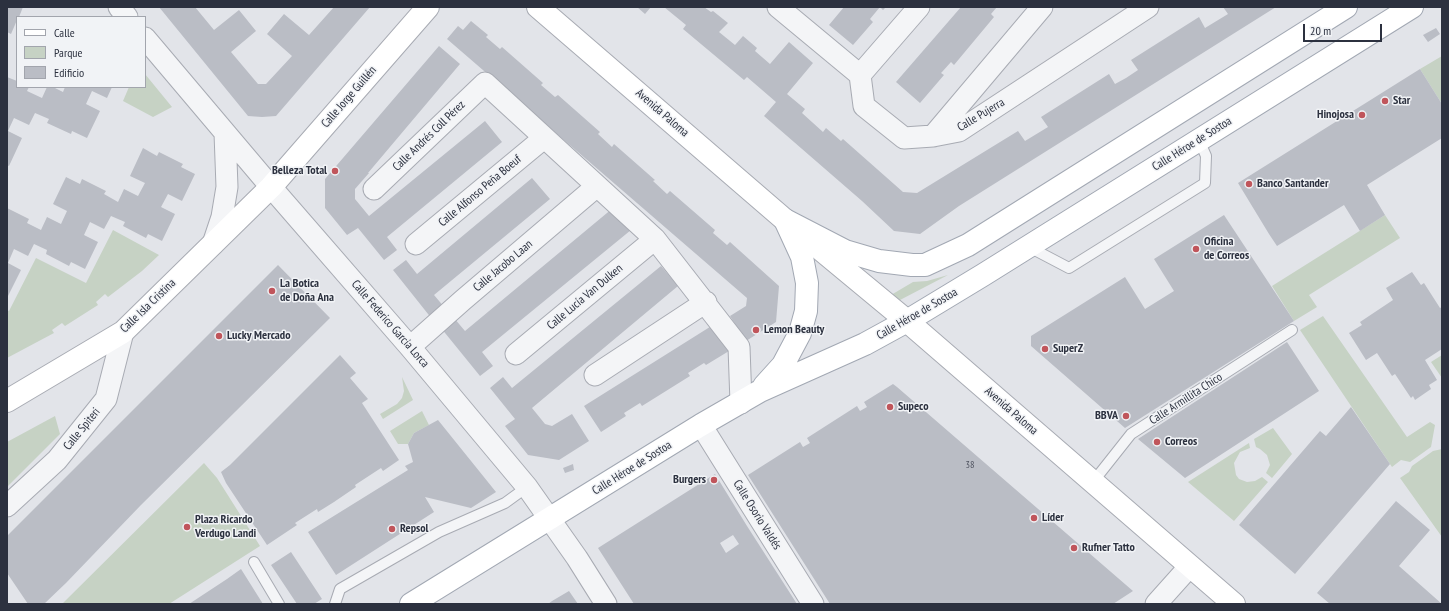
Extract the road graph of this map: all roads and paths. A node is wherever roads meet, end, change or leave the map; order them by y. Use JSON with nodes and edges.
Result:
{"nodes":[{"id":1,"x":119,"y":7,"type":"edge"},
{"id":2,"x":428,"y":7,"type":"edge"},
{"id":3,"x":538,"y":7,"type":"edge"},
{"id":4,"x":778,"y":7,"type":"edge"},
{"id":5,"x":919,"y":7,"type":"edge"},
{"id":6,"x":1042,"y":7,"type":"edge"},
{"id":7,"x":1148,"y":7,"type":"edge"},
{"id":8,"x":1346,"y":7,"type":"edge"},
{"id":9,"x":1412,"y":7,"type":"edge"},
{"id":10,"x":800,"y":14,"type":"edge"},
{"id":11,"x":126,"y":16,"type":"edge"},
{"id":12,"x":146,"y":39,"type":"edge"},
{"id":13,"x":860,"y":75,"type":"junction"},
{"id":14,"x":225,"y":133,"type":"junction"},
{"id":15,"x":933,"y":136,"type":"junction"},
{"id":16,"x":544,"y":138,"type":"junction"},
{"id":17,"x":1199,"y":140,"type":"junction"},
{"id":18,"x":597,"y":186,"type":"junction"},
{"id":19,"x":271,"y":187,"type":"junction"},
{"id":20,"x":374,"y":189,"type":"dead end"},
{"id":21,"x":785,"y":220,"type":"junction"},
{"id":22,"x":655,"y":239,"type":"junction"},
{"id":23,"x":213,"y":244,"type":"junction"},
{"id":24,"x":416,"y":244,"type":"dead end"},
{"id":25,"x":1029,"y":247,"type":"junction"},
{"id":26,"x":706,"y":302,"type":"junction"},
{"id":27,"x":907,"y":321,"type":"junction"},
{"id":28,"x":1292,"y":330,"type":"dead end"},
{"id":29,"x":123,"y":332,"type":"junction"},
{"id":30,"x":410,"y":347,"type":"junction"},
{"id":31,"x":516,"y":354,"type":"dead end"},
{"id":32,"x":595,"y":375,"type":"dead end"},
{"id":33,"x":760,"y":391,"type":"junction"},
{"id":34,"x":7,"y":401,"type":"edge"},
{"id":35,"x":741,"y":403,"type":"junction"},
{"id":36,"x":701,"y":425,"type":"junction"},
{"id":37,"x":1093,"y":482,"type":"junction"},
{"id":38,"x":527,"y":487,"type":"junction"},
{"id":39,"x":7,"y":506,"type":"edge"},
{"id":40,"x":550,"y":519,"type":"junction"},
{"id":41,"x":254,"y":562,"type":"dead end"},
{"id":42,"x":1190,"y":566,"type":"junction"},
{"id":43,"x":279,"y":604,"type":"edge"},
{"id":44,"x":335,"y":604,"type":"edge"},
{"id":45,"x":411,"y":604,"type":"edge"},
{"id":46,"x":606,"y":604,"type":"edge"},
{"id":47,"x":813,"y":604,"type":"edge"},
{"id":48,"x":1156,"y":604,"type":"edge"},
{"id":49,"x":1234,"y":604,"type":"edge"}],
"edges":[{"from":1,"to":11,"type":"street"},
{"from":2,"to":19,"type":"main road","name":"Calle Jorge Guillén"},
{"from":3,"to":21,"type":"main road","name":"Avenida Paloma"},
{"from":4,"to":10,"type":"street"},
{"from":5,"to":13,"type":"street"},
{"from":6,"to":15,"type":"street"},
{"from":7,"to":15,"type":"street","name":"Calle Pujerra"},
{"from":8,"to":21,"type":"main road","name":"Avenida Paloma"},
{"from":9,"to":17,"type":"main road","name":"Calle Héroe de Sostoa"},
{"from":10,"to":13,"type":"street"},
{"from":12,"to":14,"type":"street","name":"Calle Federico García Lorca"},
{"from":13,"to":15,"type":"street","name":"Calle Pujerra"},
{"from":14,"to":19,"type":"street","name":"Calle Federico García Lorca"},
{"from":14,"to":23,"type":"street"},
{"from":16,"to":18,"type":"street"},
{"from":16,"to":20,"type":"street","name":"Calle Andrés Coll Pérez"},
{"from":16,"to":24,"type":"street","name":"Calle Alfonso Peña Boeuf"},
{"from":17,"to":25,"type":"main road","name":"Calle Héroe de Sostoa"},
{"from":17,"to":25,"type":"lane"},
{"from":18,"to":22,"type":"street"},
{"from":18,"to":30,"type":"street","name":"Calle Jacobo Laan"},
{"from":19,"to":23,"type":"main road","name":"Calle Isla Cristina"},
{"from":19,"to":30,"type":"street","name":"Calle Federico García Lorca"},
{"from":21,"to":27,"type":"main road","name":"Avenida Paloma"},
{"from":21,"to":33,"type":"main road","name":"Avenida Paloma"},
{"from":22,"to":26,"type":"street"},
{"from":22,"to":31,"type":"street","name":"Calle Lucía Van Dulken"},
{"from":23,"to":29,"type":"main road","name":"Calle Isla Cristina"},
{"from":25,"to":27,"type":"main road","name":"Calle Héroe de Sostoa"},
{"from":26,"to":32,"type":"street"},
{"from":26,"to":35,"type":"street"},
{"from":27,"to":33,"type":"main road","name":"Calle Héroe de Sostoa"},
{"from":27,"to":37,"type":"main road","name":"Avenida Paloma"},
{"from":28,"to":37,"type":"lane","name":"Calle Armillita Chico"},
{"from":29,"to":34,"type":"main road","name":"Calle Isla Cristina"},
{"from":29,"to":39,"type":"street","name":"Calle Spiteri"},
{"from":30,"to":38,"type":"street","name":"Calle Federico García Lorca"},
{"from":33,"to":35,"type":"main road","name":"Calle Héroe de Sostoa"},
{"from":35,"to":36,"type":"main road","name":"Calle Héroe de Sostoa"},
{"from":36,"to":40,"type":"main road","name":"Calle Héroe de Sostoa"},
{"from":36,"to":47,"type":"street","name":"Calle Osorio Valdés"},
{"from":37,"to":42,"type":"main road","name":"Avenida Paloma"},
{"from":38,"to":40,"type":"street","name":"Calle Federico García Lorca"},
{"from":38,"to":44,"type":"lane"},
{"from":40,"to":45,"type":"main road","name":"Calle Héroe de Sostoa"},
{"from":40,"to":46,"type":"street","name":"Calle Federico García Lorca"},
{"from":41,"to":43,"type":"lane"},
{"from":42,"to":48,"type":"street"},
{"from":42,"to":49,"type":"main road","name":"Avenida Paloma"}]}
